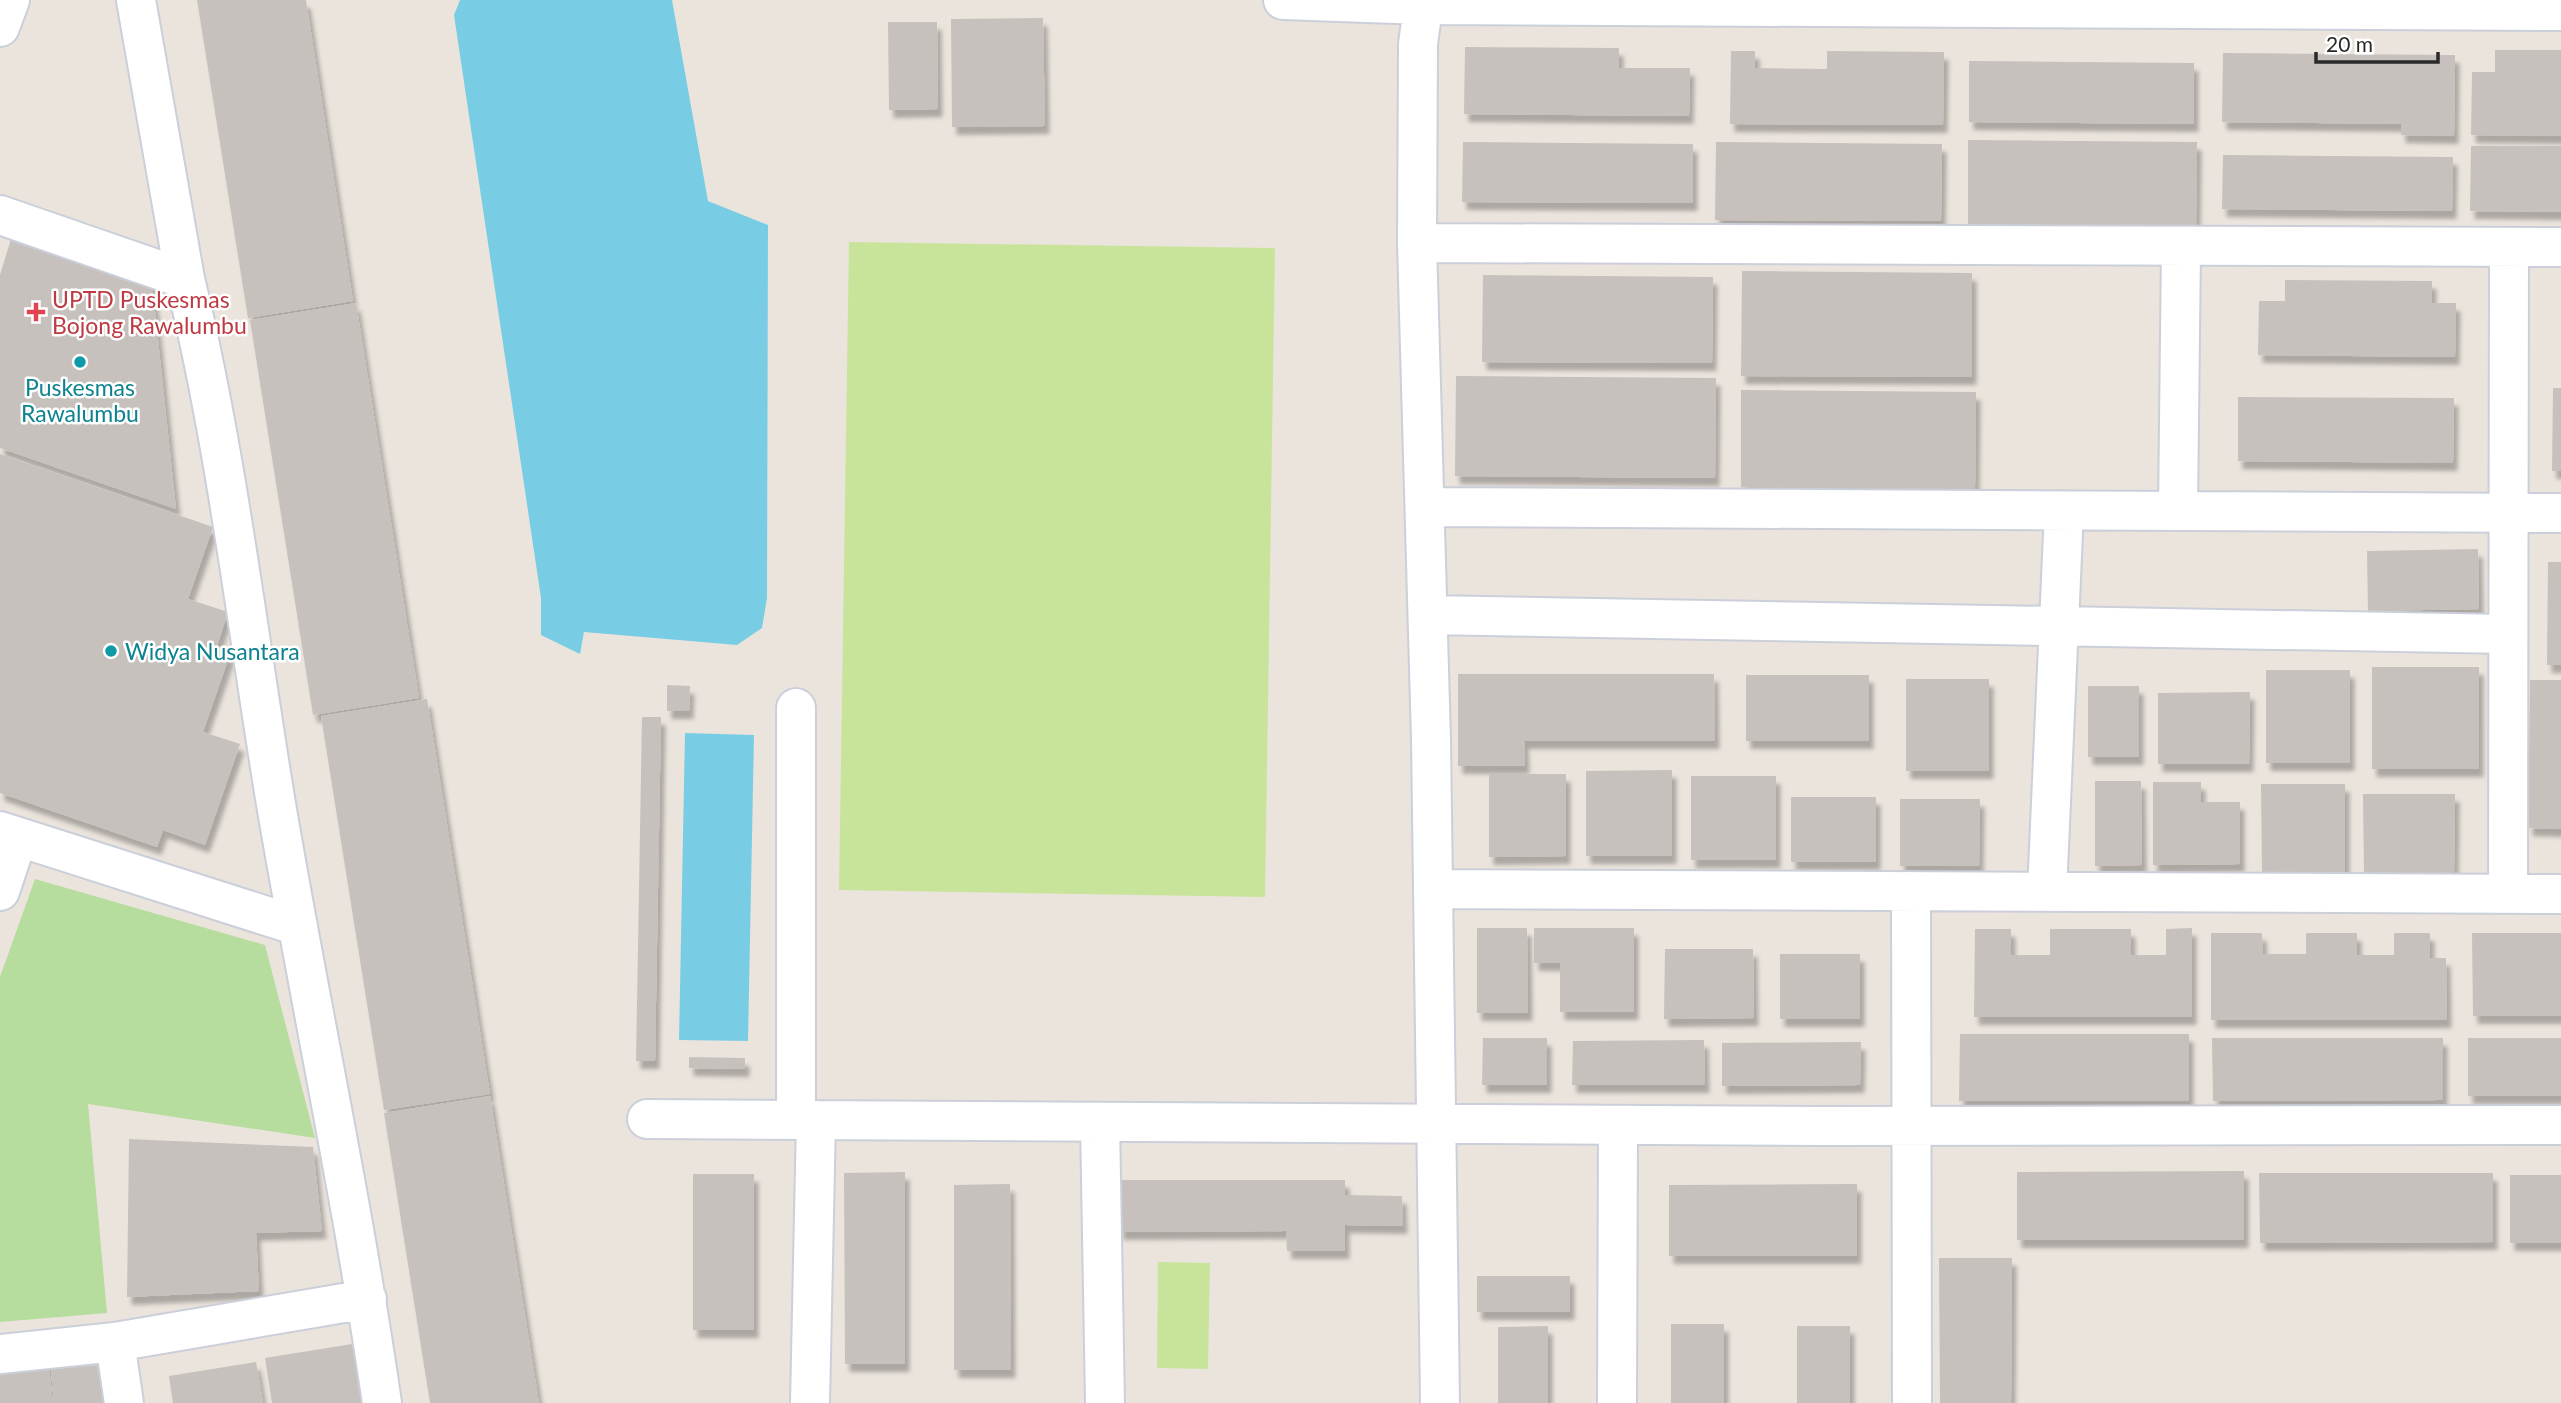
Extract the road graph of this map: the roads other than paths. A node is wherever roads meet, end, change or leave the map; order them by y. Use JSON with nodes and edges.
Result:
{"nodes":[{"id":1,"x":10,"y":0,"type":"edge"},
{"id":2,"x":136,"y":0,"type":"edge"},
{"id":3,"x":1283,"y":0,"type":"edge"},
{"id":4,"x":1423,"y":3,"type":"edge"},
{"id":5,"x":2561,"y":11,"type":"edge"},
{"id":6,"x":0,"y":27,"type":"edge"},
{"id":7,"x":0,"y":215,"type":"edge"},
{"id":8,"x":1417,"y":243,"type":"junction"},
{"id":9,"x":2181,"y":246,"type":"junction"},
{"id":10,"x":2509,"y":247,"type":"junction"},
{"id":11,"x":2561,"y":247,"type":"edge"},
{"id":12,"x":185,"y":279,"type":"junction"},
{"id":13,"x":1425,"y":507,"type":"junction"},
{"id":14,"x":2064,"y":511,"type":"junction"},
{"id":15,"x":2178,"y":511,"type":"junction"},
{"id":16,"x":2509,"y":512,"type":"junction"},
{"id":17,"x":2561,"y":513,"type":"edge"},
{"id":18,"x":1428,"y":615,"type":"junction"},
{"id":19,"x":2058,"y":627,"type":"junction"},
{"id":20,"x":2508,"y":634,"type":"junction"},
{"id":21,"x":796,"y":709,"type":"dead end"},
{"id":22,"x":9,"y":834,"type":"edge"},
{"id":23,"x":1433,"y":889,"type":"junction"},
{"id":24,"x":0,"y":891,"type":"edge"},
{"id":25,"x":1911,"y":891,"type":"junction"},
{"id":26,"x":2047,"y":892,"type":"junction"},
{"id":27,"x":2508,"y":894,"type":"junction"},
{"id":28,"x":2561,"y":894,"type":"edge"},
{"id":29,"x":298,"y":926,"type":"junction"},
{"id":30,"x":647,"y":1119,"type":"dead end"},
{"id":31,"x":806,"y":1120,"type":"junction"},
{"id":32,"x":1100,"y":1122,"type":"junction"},
{"id":33,"x":1436,"y":1124,"type":"junction"},
{"id":34,"x":1618,"y":1125,"type":"junction"},
{"id":35,"x":2561,"y":1125,"type":"edge"},
{"id":36,"x":1911,"y":1126,"type":"junction"},
{"id":37,"x":367,"y":1299,"type":"junction"},
{"id":38,"x":115,"y":1342,"type":"junction"},
{"id":39,"x":0,"y":1354,"type":"edge"},
{"id":40,"x":124,"y":1403,"type":"edge"},
{"id":41,"x":382,"y":1403,"type":"edge"},
{"id":42,"x":810,"y":1403,"type":"edge"},
{"id":43,"x":1105,"y":1403,"type":"edge"},
{"id":44,"x":1440,"y":1403,"type":"edge"},
{"id":45,"x":1617,"y":1403,"type":"edge"},
{"id":46,"x":1912,"y":1403,"type":"edge"}],
"edges":[{"from":1,"to":6,"type":"street"},
{"from":2,"to":12,"type":"street"},
{"from":3,"to":4,"type":"street"},
{"from":4,"to":5,"type":"street"},
{"from":4,"to":8,"type":"street"},
{"from":7,"to":12,"type":"street"},
{"from":8,"to":9,"type":"street"},
{"from":8,"to":13,"type":"street"},
{"from":9,"to":10,"type":"street"},
{"from":9,"to":15,"type":"street"},
{"from":10,"to":11,"type":"street"},
{"from":10,"to":16,"type":"street"},
{"from":12,"to":29,"type":"street"},
{"from":13,"to":14,"type":"street"},
{"from":13,"to":18,"type":"street"},
{"from":14,"to":15,"type":"street"},
{"from":14,"to":19,"type":"street"},
{"from":15,"to":16,"type":"street"},
{"from":16,"to":17,"type":"street"},
{"from":16,"to":20,"type":"street"},
{"from":18,"to":19,"type":"street"},
{"from":18,"to":23,"type":"street"},
{"from":19,"to":20,"type":"street"},
{"from":19,"to":26,"type":"street"},
{"from":20,"to":27,"type":"street"},
{"from":21,"to":31,"type":"street"},
{"from":22,"to":24,"type":"street"},
{"from":22,"to":29,"type":"street"},
{"from":23,"to":25,"type":"street"},
{"from":23,"to":33,"type":"street"},
{"from":25,"to":26,"type":"street"},
{"from":25,"to":36,"type":"street"},
{"from":26,"to":27,"type":"street"},
{"from":27,"to":28,"type":"street"},
{"from":29,"to":37,"type":"street"},
{"from":30,"to":31,"type":"street"},
{"from":31,"to":32,"type":"street"},
{"from":31,"to":42,"type":"street"},
{"from":32,"to":33,"type":"street"},
{"from":32,"to":43,"type":"street"},
{"from":33,"to":34,"type":"street"},
{"from":33,"to":44,"type":"street"},
{"from":34,"to":36,"type":"street"},
{"from":34,"to":45,"type":"street"},
{"from":35,"to":36,"type":"street"},
{"from":36,"to":46,"type":"street"},
{"from":37,"to":38,"type":"street"},
{"from":37,"to":41,"type":"street"},
{"from":38,"to":39,"type":"street"},
{"from":38,"to":40,"type":"street"}]}
